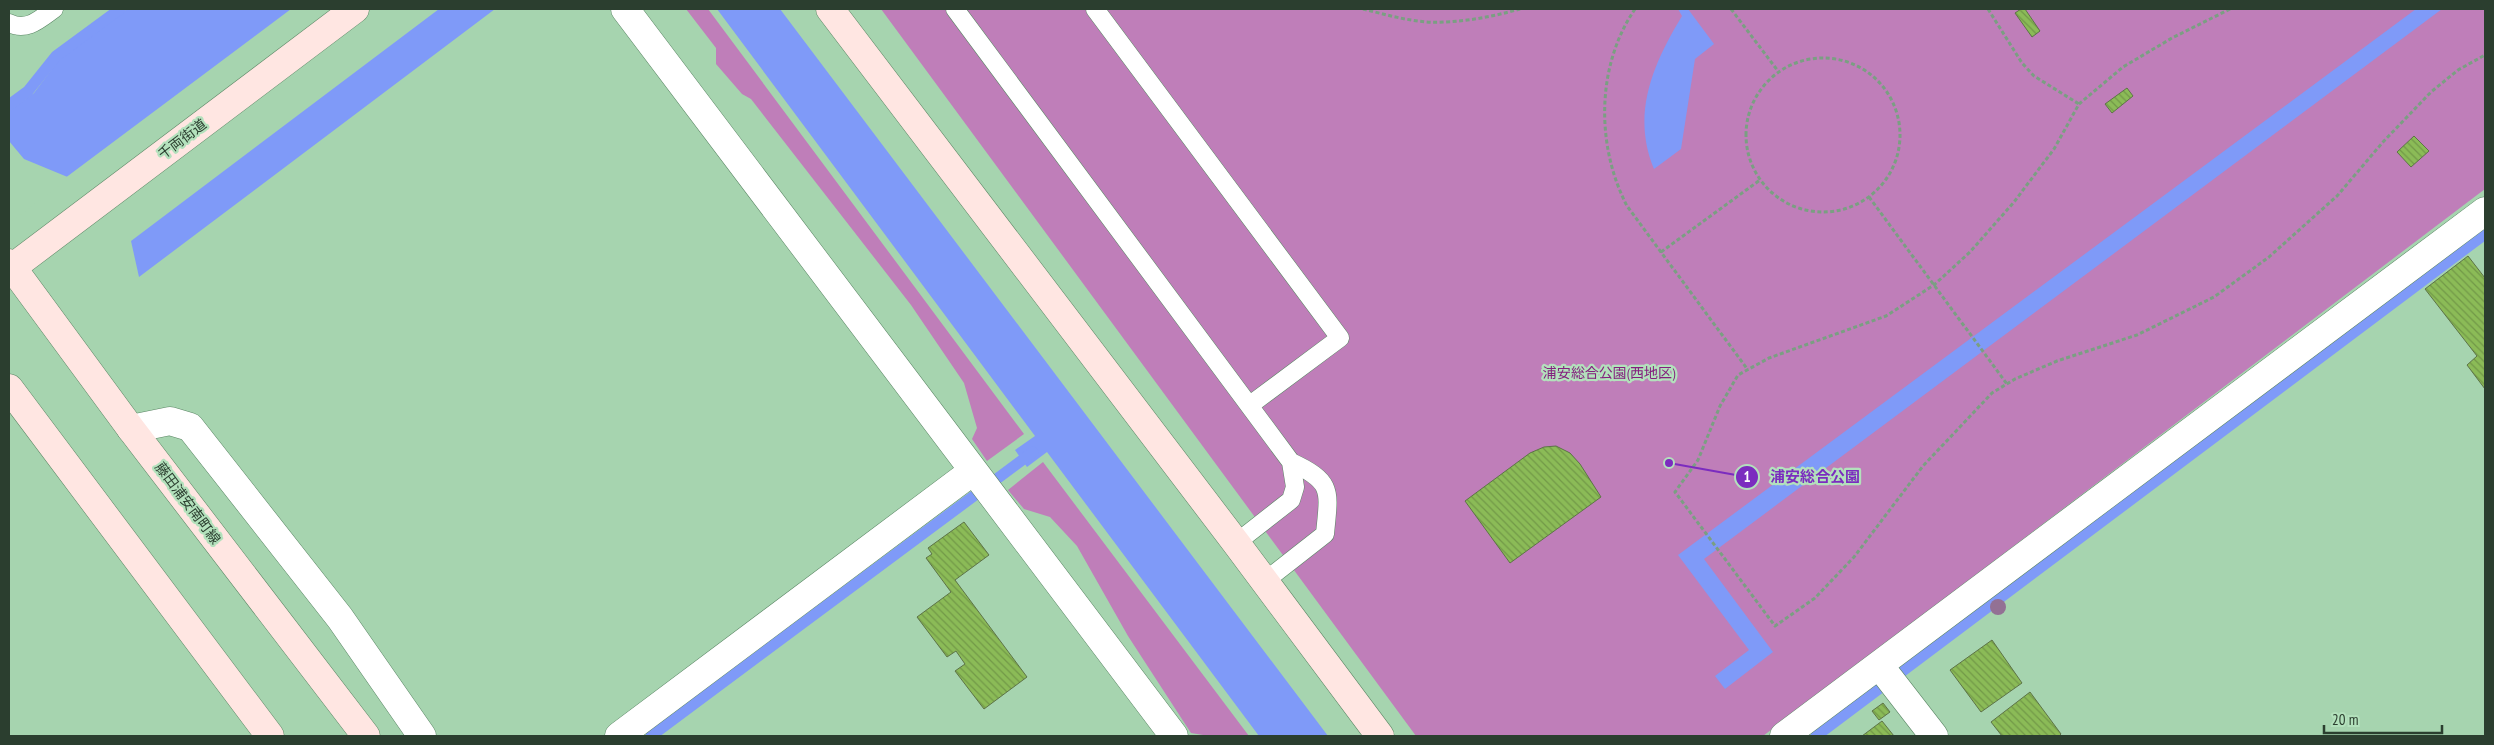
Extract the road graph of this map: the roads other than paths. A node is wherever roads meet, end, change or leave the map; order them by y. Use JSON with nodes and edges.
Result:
{"nodes":[{"id":1,"x":54,"y":9,"type":"edge"},
{"id":2,"x":355,"y":9,"type":"edge"},
{"id":3,"x":625,"y":9,"type":"edge"},
{"id":4,"x":830,"y":9,"type":"edge"},
{"id":5,"x":955,"y":9,"type":"edge"},
{"id":6,"x":1095,"y":9,"type":"edge"},
{"id":7,"x":9,"y":23,"type":"edge"},
{"id":8,"x":2485,"y":211,"type":"edge"},
{"id":9,"x":10,"y":267,"type":"edge"},
{"id":10,"x":9,"y":388,"type":"edge"},
{"id":11,"x":1250,"y":405,"type":"junction"},
{"id":12,"x":131,"y":429,"type":"junction"},
{"id":13,"x":1291,"y":462,"type":"junction"},
{"id":14,"x":982,"y":483,"type":"junction"},
{"id":15,"x":1236,"y":543,"type":"junction"},
{"id":16,"x":1265,"y":581,"type":"junction"},
{"id":17,"x":1887,"y":675,"type":"junction"},
{"id":18,"x":270,"y":736,"type":"edge"},
{"id":19,"x":366,"y":736,"type":"edge"},
{"id":20,"x":422,"y":736,"type":"edge"},
{"id":21,"x":619,"y":736,"type":"edge"},
{"id":22,"x":1174,"y":736,"type":"edge"},
{"id":23,"x":1380,"y":736,"type":"edge"},
{"id":24,"x":1784,"y":736,"type":"edge"},
{"id":25,"x":1934,"y":736,"type":"edge"}],
"edges":[{"from":1,"to":7,"type":"lane"},
{"from":2,"to":9,"type":"street","name":"千両街道"},
{"from":3,"to":14,"type":"street"},
{"from":4,"to":15,"type":"street"},
{"from":5,"to":11,"type":"lane"},
{"from":6,"to":11,"type":"lane"},
{"from":8,"to":17,"type":"street"},
{"from":9,"to":12,"type":"street","name":"藤田浦安南町線"},
{"from":10,"to":18,"type":"street"},
{"from":11,"to":13,"type":"lane"},
{"from":12,"to":19,"type":"street","name":"藤田浦安南町線"},
{"from":12,"to":20,"type":"street"},
{"from":13,"to":15,"type":"lane"},
{"from":13,"to":16,"type":"lane"},
{"from":14,"to":21,"type":"street"},
{"from":14,"to":22,"type":"street"},
{"from":15,"to":16,"type":"street"},
{"from":16,"to":23,"type":"street"},
{"from":17,"to":24,"type":"street"},
{"from":17,"to":25,"type":"street"}]}
